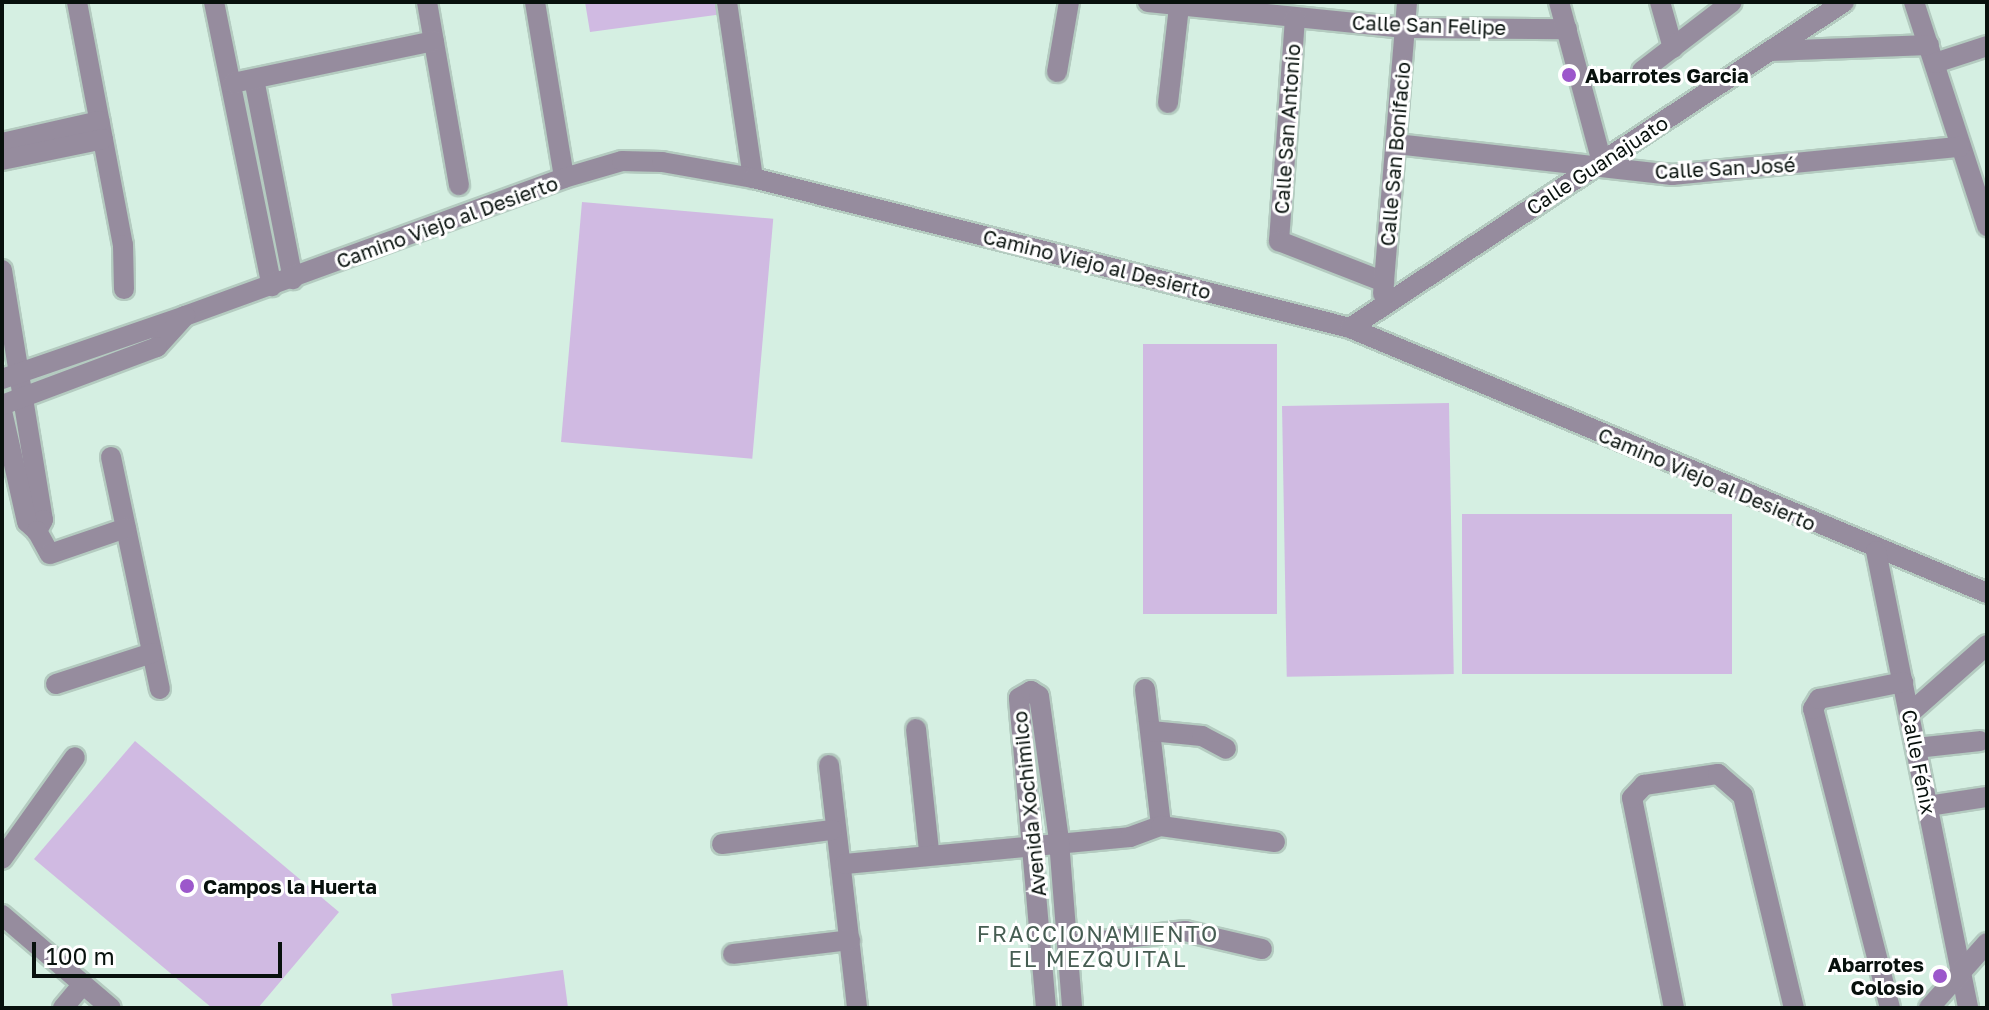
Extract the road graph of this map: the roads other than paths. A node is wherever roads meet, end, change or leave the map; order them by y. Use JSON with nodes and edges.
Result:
{"nodes":[{"id":1,"x":77,"y":2,"type":"edge"},
{"id":2,"x":214,"y":2,"type":"edge"},
{"id":3,"x":427,"y":2,"type":"edge"},
{"id":4,"x":535,"y":2,"type":"edge"},
{"id":5,"x":727,"y":2,"type":"edge"},
{"id":6,"x":1069,"y":2,"type":"edge"},
{"id":7,"x":1148,"y":2,"type":"edge"},
{"id":8,"x":1407,"y":2,"type":"edge"},
{"id":9,"x":1559,"y":2,"type":"edge"},
{"id":10,"x":1660,"y":2,"type":"edge"},
{"id":11,"x":1732,"y":2,"type":"edge"},
{"id":12,"x":1844,"y":2,"type":"edge"},
{"id":13,"x":1914,"y":2,"type":"edge"},
{"id":14,"x":1179,"y":6,"type":"junction"},
{"id":15,"x":1295,"y":18,"type":"junction"},
{"id":16,"x":1405,"y":28,"type":"junction"},
{"id":17,"x":1567,"y":29,"type":"junction"},
{"id":18,"x":434,"y":41,"type":"junction"},
{"id":19,"x":1987,"y":46,"type":"edge"},
{"id":20,"x":1673,"y":48,"type":"junction"},
{"id":21,"x":1770,"y":51,"type":"junction"},
{"id":22,"x":1932,"y":54,"type":"junction"},
{"id":23,"x":1642,"y":71,"type":"dead end"},
{"id":24,"x":1057,"y":72,"type":"dead end"},
{"id":25,"x":254,"y":79,"type":"junction"},
{"id":26,"x":233,"y":83,"type":"junction"},
{"id":27,"x":1168,"y":103,"type":"dead end"},
{"id":28,"x":101,"y":130,"type":"junction"},
{"id":29,"x":2,"y":143,"type":"edge"},
{"id":30,"x":1396,"y":144,"type":"junction"},
{"id":31,"x":1960,"y":147,"type":"junction"},
{"id":32,"x":2,"y":160,"type":"edge"},
{"id":33,"x":1987,"y":161,"type":"edge"},
{"id":34,"x":1602,"y":162,"type":"junction"},
{"id":35,"x":1967,"y":168,"type":"junction"},
{"id":36,"x":564,"y":178,"type":"junction"},
{"id":37,"x":753,"y":178,"type":"junction"},
{"id":38,"x":459,"y":185,"type":"dead end"},
{"id":39,"x":1987,"y":226,"type":"edge"},
{"id":40,"x":2,"y":270,"type":"edge"},
{"id":41,"x":293,"y":279,"type":"junction"},
{"id":42,"x":1384,"y":282,"type":"junction"},
{"id":43,"x":272,"y":286,"type":"junction"},
{"id":44,"x":124,"y":289,"type":"dead end"},
{"id":45,"x":1382,"y":306,"type":"junction"},
{"id":46,"x":185,"y":316,"type":"junction"},
{"id":47,"x":1350,"y":328,"type":"junction"},
{"id":48,"x":10,"y":377,"type":"edge"},
{"id":49,"x":22,"y":397,"type":"junction"},
{"id":50,"x":2,"y":405,"type":"edge"},
{"id":51,"x":2,"y":411,"type":"edge"},
{"id":52,"x":111,"y":457,"type":"dead end"},
{"id":53,"x":19,"y":483,"type":"edge"},
{"id":54,"x":126,"y":528,"type":"junction"},
{"id":55,"x":1876,"y":551,"type":"junction"},
{"id":56,"x":1987,"y":593,"type":"edge"},
{"id":57,"x":1987,"y":645,"type":"edge"},
{"id":58,"x":152,"y":653,"type":"junction"},
{"id":59,"x":1903,"y":682,"type":"junction"},
{"id":60,"x":56,"y":684,"type":"dead end"},
{"id":61,"x":160,"y":689,"type":"dead end"},
{"id":62,"x":1145,"y":689,"type":"dead end"},
{"id":63,"x":1909,"y":714,"type":"junction"},
{"id":64,"x":916,"y":729,"type":"dead end"},
{"id":65,"x":1151,"y":731,"type":"junction"},
{"id":66,"x":1980,"y":741,"type":"dead end"},
{"id":67,"x":1916,"y":748,"type":"junction"},
{"id":68,"x":1226,"y":749,"type":"dead end"},
{"id":69,"x":75,"y":757,"type":"dead end"},
{"id":70,"x":829,"y":765,"type":"dead end"},
{"id":71,"x":1987,"y":797,"type":"edge"},
{"id":72,"x":1928,"y":806,"type":"junction"},
{"id":73,"x":1161,"y":826,"type":"junction"},
{"id":74,"x":832,"y":830,"type":"junction"},
{"id":75,"x":1059,"y":841,"type":"junction"},
{"id":76,"x":1275,"y":842,"type":"dead end"},
{"id":77,"x":1036,"y":843,"type":"junction"},
{"id":78,"x":722,"y":844,"type":"dead end"},
{"id":79,"x":929,"y":851,"type":"junction"},
{"id":80,"x":2,"y":859,"type":"edge"},
{"id":81,"x":845,"y":864,"type":"junction"},
{"id":82,"x":2,"y":916,"type":"edge"},
{"id":83,"x":850,"y":940,"type":"junction"},
{"id":84,"x":1987,"y":943,"type":"edge"},
{"id":85,"x":1069,"y":945,"type":"junction"},
{"id":86,"x":1262,"y":949,"type":"dead end"},
{"id":87,"x":733,"y":954,"type":"dead end"},
{"id":88,"x":1961,"y":973,"type":"junction"},
{"id":89,"x":82,"y":985,"type":"junction"},
{"id":90,"x":63,"y":1008,"type":"edge"},
{"id":91,"x":111,"y":1008,"type":"edge"},
{"id":92,"x":857,"y":1008,"type":"edge"},
{"id":93,"x":1046,"y":1008,"type":"edge"},
{"id":94,"x":1072,"y":1008,"type":"edge"},
{"id":95,"x":1674,"y":1008,"type":"edge"},
{"id":96,"x":1794,"y":1008,"type":"edge"},
{"id":97,"x":1890,"y":1008,"type":"edge"},
{"id":98,"x":1929,"y":1008,"type":"edge"},
{"id":99,"x":1968,"y":1008,"type":"edge"}],
"edges":[{"from":1,"to":28,"type":"street"},
{"from":2,"to":26,"type":"street"},
{"from":3,"to":18,"type":"street"},
{"from":4,"to":36,"type":"street"},
{"from":5,"to":37,"type":"street"},
{"from":6,"to":24,"type":"street"},
{"from":7,"to":14,"type":"street","name":"Calle San Felipe"},
{"from":8,"to":16,"type":"street","name":"Calle San Bonifacio"},
{"from":9,"to":17,"type":"street"},
{"from":10,"to":20,"type":"street"},
{"from":11,"to":20,"type":"street"},
{"from":12,"to":21,"type":"street","name":"Calle Guanajuato"},
{"from":13,"to":22,"type":"street"},
{"from":14,"to":15,"type":"street","name":"Calle San Felipe"},
{"from":14,"to":27,"type":"street"},
{"from":15,"to":16,"type":"street","name":"Calle San Felipe"},
{"from":15,"to":42,"type":"street","name":"Calle San Antonio"},
{"from":16,"to":17,"type":"street","name":"Calle San Felipe"},
{"from":16,"to":30,"type":"street","name":"Calle San Bonifacio"},
{"from":17,"to":34,"type":"street"},
{"from":18,"to":25,"type":"street"},
{"from":18,"to":38,"type":"street"},
{"from":19,"to":22,"type":"street"},
{"from":20,"to":23,"type":"street"},
{"from":21,"to":22,"type":"street"},
{"from":21,"to":34,"type":"street","name":"Calle Guanajuato"},
{"from":22,"to":31,"type":"street"},
{"from":25,"to":26,"type":"street"},
{"from":25,"to":41,"type":"street"},
{"from":26,"to":43,"type":"street"},
{"from":28,"to":29,"type":"street"},
{"from":28,"to":32,"type":"street"},
{"from":28,"to":44,"type":"street"},
{"from":30,"to":34,"type":"street","name":"Calle San José"},
{"from":30,"to":42,"type":"street","name":"Calle San Bonifacio"},
{"from":31,"to":34,"type":"street","name":"Calle San José"},
{"from":31,"to":35,"type":"street"},
{"from":33,"to":35,"type":"street"},
{"from":34,"to":45,"type":"street","name":"Calle Guanajuato"},
{"from":35,"to":39,"type":"street"},
{"from":36,"to":37,"type":"street","name":"Camino Viejo al Desierto"},
{"from":36,"to":41,"type":"street","name":"Camino Viejo al Desierto"},
{"from":37,"to":47,"type":"street","name":"Camino Viejo al Desierto"},
{"from":40,"to":48,"type":"street"},
{"from":41,"to":43,"type":"street","name":"Camino Viejo al Desierto"},
{"from":42,"to":45,"type":"street","name":"Calle San Bonifacio"},
{"from":43,"to":46,"type":"street","name":"Camino Viejo al Desierto"},
{"from":45,"to":47,"type":"street","name":"Calle Guanajuato"},
{"from":46,"to":48,"type":"street","name":"Camino Viejo al Desierto"},
{"from":46,"to":49,"type":"street","name":"Camino Viejo al Desierto"},
{"from":47,"to":55,"type":"street","name":"Camino Viejo al Desierto"},
{"from":48,"to":49,"type":"street"},
{"from":49,"to":50,"type":"street","name":"Camino Viejo al Desierto"},
{"from":49,"to":53,"type":"street"},
{"from":51,"to":53,"type":"street"},
{"from":52,"to":54,"type":"street"},
{"from":53,"to":54,"type":"street"},
{"from":54,"to":58,"type":"street"},
{"from":55,"to":56,"type":"street","name":"Camino Viejo al Desierto"},
{"from":55,"to":59,"type":"street","name":"Calle Fénix"},
{"from":57,"to":63,"type":"street"},
{"from":58,"to":60,"type":"street"},
{"from":58,"to":61,"type":"street"},
{"from":59,"to":63,"type":"street","name":"Calle Fénix"},
{"from":59,"to":97,"type":"street"},
{"from":62,"to":65,"type":"street"},
{"from":63,"to":67,"type":"street","name":"Calle Fénix"},
{"from":64,"to":79,"type":"street"},
{"from":65,"to":68,"type":"street"},
{"from":65,"to":73,"type":"street"},
{"from":66,"to":67,"type":"street"},
{"from":67,"to":72,"type":"street","name":"Calle Fénix"},
{"from":69,"to":80,"type":"street"},
{"from":70,"to":74,"type":"street"},
{"from":71,"to":72,"type":"street"},
{"from":72,"to":88,"type":"street","name":"Calle Fénix"},
{"from":73,"to":75,"type":"street"},
{"from":73,"to":76,"type":"street"},
{"from":74,"to":78,"type":"street"},
{"from":74,"to":81,"type":"street"},
{"from":75,"to":77,"type":"street"},
{"from":75,"to":77,"type":"street","name":"Avenida Xochimilco"},
{"from":75,"to":85,"type":"street","name":"Avenida Xochimilco"},
{"from":77,"to":79,"type":"street"},
{"from":77,"to":93,"type":"street","name":"Avenida Xochimilco"},
{"from":79,"to":81,"type":"street"},
{"from":81,"to":83,"type":"street"},
{"from":82,"to":89,"type":"street"},
{"from":83,"to":87,"type":"street"},
{"from":83,"to":92,"type":"street"},
{"from":84,"to":88,"type":"street"},
{"from":85,"to":86,"type":"street"},
{"from":85,"to":94,"type":"street","name":"Avenida Xochimilco"},
{"from":88,"to":98,"type":"street"},
{"from":88,"to":99,"type":"street","name":"Calle Fénix"},
{"from":89,"to":90,"type":"street"},
{"from":89,"to":91,"type":"street"},
{"from":95,"to":96,"type":"street"}]}
